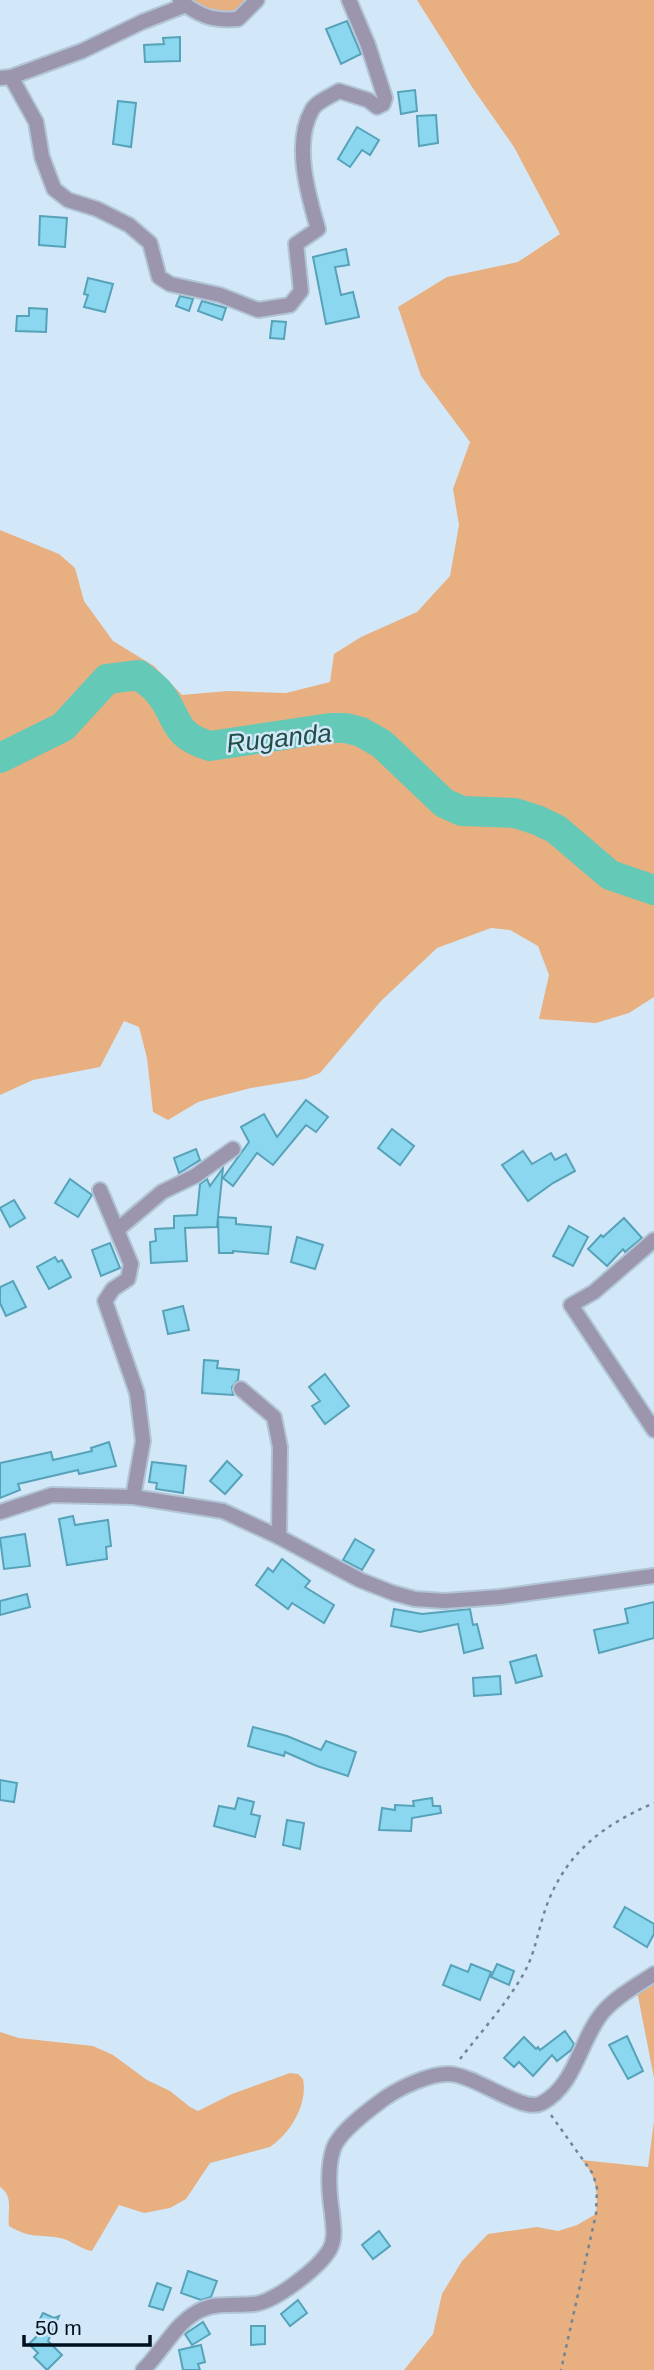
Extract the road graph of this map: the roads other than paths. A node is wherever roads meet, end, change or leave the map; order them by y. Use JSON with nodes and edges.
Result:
{"nodes":[{"id":1,"x":257,"y":0,"type":"edge"},
{"id":2,"x":349,"y":0,"type":"edge"},
{"id":3,"x":182,"y":3,"type":"edge"},
{"id":4,"x":6,"y":78,"type":"edge"},
{"id":5,"x":233,"y":1149,"type":"dead end"},
{"id":6,"x":100,"y":1190,"type":"dead end"},
{"id":7,"x":117,"y":1230,"type":"junction"},
{"id":8,"x":654,"y":1240,"type":"edge"},
{"id":9,"x":241,"y":1389,"type":"dead end"},
{"id":10,"x":654,"y":1430,"type":"edge"},
{"id":11,"x":133,"y":1497,"type":"junction"},
{"id":12,"x":0,"y":1512,"type":"edge"},
{"id":13,"x":279,"y":1537,"type":"junction"},
{"id":14,"x":654,"y":1576,"type":"edge"},
{"id":15,"x":654,"y":1974,"type":"edge"},
{"id":16,"x":143,"y":2370,"type":"edge"}],
"edges":[{"from":1,"to":3,"type":"street"},
{"from":2,"to":4,"type":"street"},
{"from":3,"to":4,"type":"street"},
{"from":5,"to":7,"type":"street"},
{"from":6,"to":7,"type":"street"},
{"from":7,"to":11,"type":"street"},
{"from":8,"to":10,"type":"street"},
{"from":9,"to":13,"type":"street"},
{"from":11,"to":12,"type":"street"},
{"from":11,"to":13,"type":"street"},
{"from":13,"to":14,"type":"street"},
{"from":15,"to":16,"type":"street"}]}
